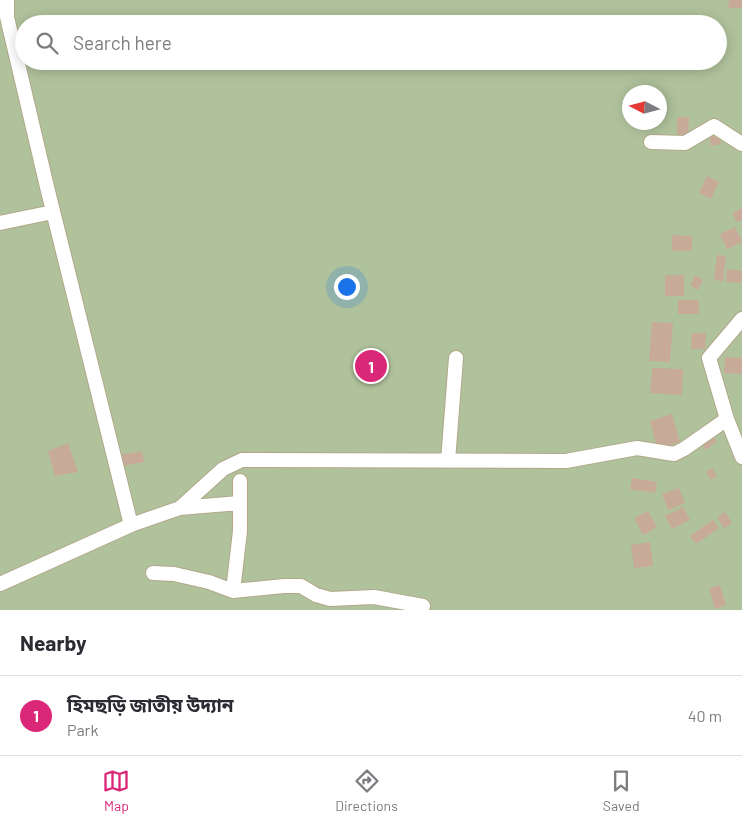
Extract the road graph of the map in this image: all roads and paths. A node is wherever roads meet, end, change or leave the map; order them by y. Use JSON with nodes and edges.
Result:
{"nodes":[{"id":1,"x":7,"y":0,"type":"edge"},
{"id":2,"x":15,"y":51,"type":"edge"},
{"id":3,"x":20,"y":70,"type":"edge"},
{"id":4,"x":652,"y":142,"type":"dead end"},
{"id":5,"x":742,"y":144,"type":"edge"},
{"id":6,"x":53,"y":212,"type":"junction"},
{"id":7,"x":0,"y":223,"type":"edge"},
{"id":8,"x":742,"y":319,"type":"edge"},
{"id":9,"x":456,"y":358,"type":"dead end"},
{"id":10,"x":727,"y":419,"type":"junction"},
{"id":11,"x":742,"y":457,"type":"edge"},
{"id":12,"x":448,"y":461,"type":"junction"},
{"id":13,"x":240,"y":481,"type":"dead end"},
{"id":14,"x":239,"y":504,"type":"junction"},
{"id":15,"x":180,"y":508,"type":"junction"},
{"id":16,"x":131,"y":525,"type":"junction"},
{"id":17,"x":153,"y":573,"type":"dead end"},
{"id":18,"x":0,"y":584,"type":"edge"},
{"id":19,"x":233,"y":591,"type":"junction"},
{"id":20,"x":423,"y":606,"type":"dead end"}],
"edges":[{"from":1,"to":2,"type":"street"},
{"from":3,"to":6,"type":"street"},
{"from":4,"to":5,"type":"street"},
{"from":6,"to":7,"type":"street"},
{"from":6,"to":16,"type":"street"},
{"from":8,"to":10,"type":"street"},
{"from":9,"to":12,"type":"street"},
{"from":10,"to":11,"type":"street"},
{"from":10,"to":12,"type":"street"},
{"from":12,"to":15,"type":"street"},
{"from":13,"to":14,"type":"street"},
{"from":14,"to":15,"type":"street"},
{"from":14,"to":19,"type":"street"},
{"from":15,"to":16,"type":"street"},
{"from":16,"to":18,"type":"street"},
{"from":17,"to":19,"type":"street"},
{"from":19,"to":20,"type":"street"}]}
